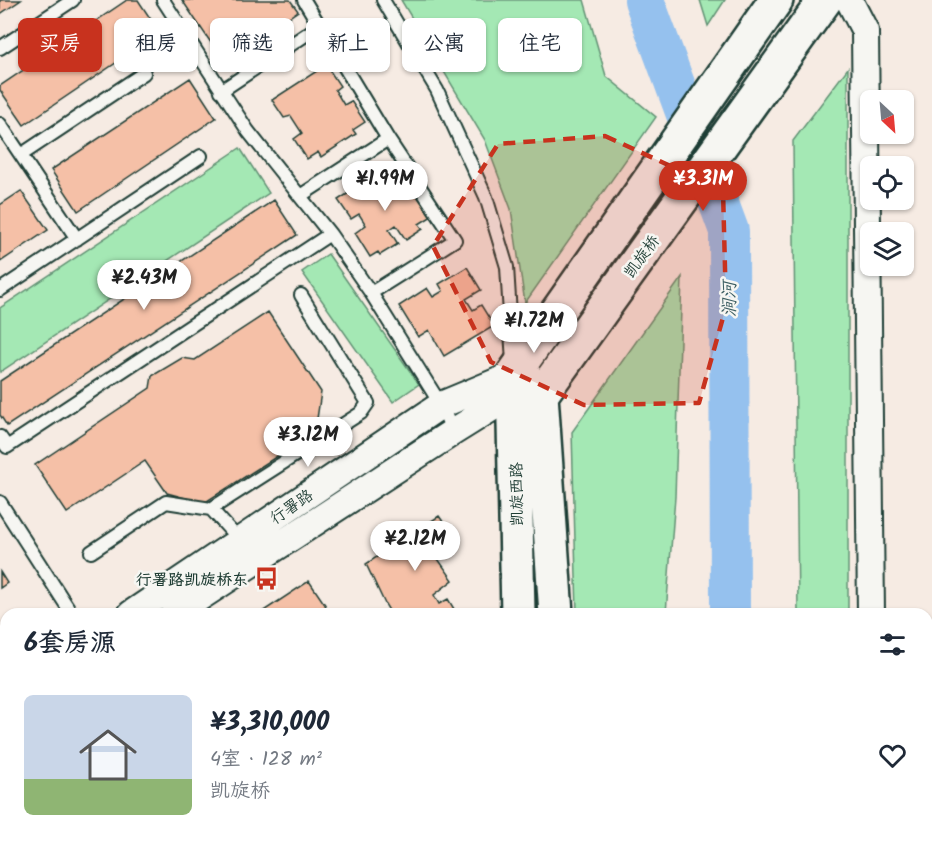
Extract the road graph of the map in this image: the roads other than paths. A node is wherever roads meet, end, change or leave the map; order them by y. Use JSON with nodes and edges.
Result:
{"nodes":[{"id":1,"x":73,"y":0,"type":"edge"},
{"id":2,"x":163,"y":0,"type":"edge"},
{"id":3,"x":303,"y":0,"type":"edge"},
{"id":4,"x":383,"y":0,"type":"edge"},
{"id":5,"x":776,"y":0,"type":"edge"},
{"id":6,"x":825,"y":0,"type":"edge"},
{"id":7,"x":849,"y":0,"type":"edge"},
{"id":8,"x":314,"y":18,"type":"edge"},
{"id":9,"x":306,"y":35,"type":"edge"},
{"id":10,"x":0,"y":48,"type":"edge"},
{"id":11,"x":347,"y":72,"type":"edge"},
{"id":12,"x":144,"y":73,"type":"dead end"},
{"id":13,"x":221,"y":91,"type":"junction"},
{"id":14,"x":2,"y":130,"type":"edge"},
{"id":15,"x":388,"y":139,"type":"junction"},
{"id":16,"x":21,"y":155,"type":"junction"},
{"id":17,"x":201,"y":156,"type":"dead end"},
{"id":18,"x":300,"y":196,"type":"junction"},
{"id":19,"x":330,"y":234,"type":"junction"},
{"id":20,"x":76,"y":239,"type":"junction"},
{"id":21,"x":0,"y":290,"type":"edge"},
{"id":22,"x":371,"y":293,"type":"junction"},
{"id":23,"x":301,"y":295,"type":"dead end"},
{"id":24,"x":531,"y":385,"type":"junction"},
{"id":25,"x":441,"y":405,"type":"junction"},
{"id":26,"x":453,"y":432,"type":"junction"},
{"id":27,"x":0,"y":437,"type":"edge"},
{"id":28,"x":0,"y":502,"type":"edge"},
{"id":29,"x":211,"y":509,"type":"junction"},
{"id":30,"x":240,"y":541,"type":"junction"},
{"id":31,"x":91,"y":552,"type":"dead end"},
{"id":32,"x":68,"y":608,"type":"edge"},
{"id":33,"x":140,"y":608,"type":"edge"},
{"id":34,"x":183,"y":608,"type":"edge"},
{"id":35,"x":518,"y":608,"type":"edge"},
{"id":36,"x":555,"y":608,"type":"edge"},
{"id":37,"x":871,"y":608,"type":"edge"}],
"edges":[{"from":1,"to":10,"type":"lane"},
{"from":2,"to":13,"type":"lane"},
{"from":3,"to":8,"type":"lane"},
{"from":4,"to":24,"type":"lane"},
{"from":5,"to":24,"type":"main road"},
{"from":6,"to":24,"type":"main road","name":"凯旋桥"},
{"from":7,"to":37,"type":"street"},
{"from":9,"to":13,"type":"lane"},
{"from":11,"to":15,"type":"lane"},
{"from":12,"to":16,"type":"lane"},
{"from":13,"to":18,"type":"lane"},
{"from":14,"to":16,"type":"lane"},
{"from":15,"to":18,"type":"lane"},
{"from":15,"to":22,"type":"lane"},
{"from":16,"to":20,"type":"lane"},
{"from":17,"to":20,"type":"lane"},
{"from":18,"to":19,"type":"lane"},
{"from":19,"to":22,"type":"lane"},
{"from":19,"to":27,"type":"lane"},
{"from":20,"to":21,"type":"lane"},
{"from":22,"to":25,"type":"lane"},
{"from":23,"to":29,"type":"lane"},
{"from":24,"to":25,"type":"street","name":"行署路"},
{"from":24,"to":26,"type":"street","name":"行署路"},
{"from":24,"to":35,"type":"main road","name":"凯旋西路"},
{"from":24,"to":36,"type":"main road","name":"凯旋西路"},
{"from":25,"to":26,"type":"lane"},
{"from":25,"to":30,"type":"street","name":"行署路"},
{"from":26,"to":34,"type":"street","name":"行署路"},
{"from":28,"to":32,"type":"lane"},
{"from":29,"to":30,"type":"lane"},
{"from":29,"to":31,"type":"lane"},
{"from":30,"to":33,"type":"street","name":"行署路"}]}
